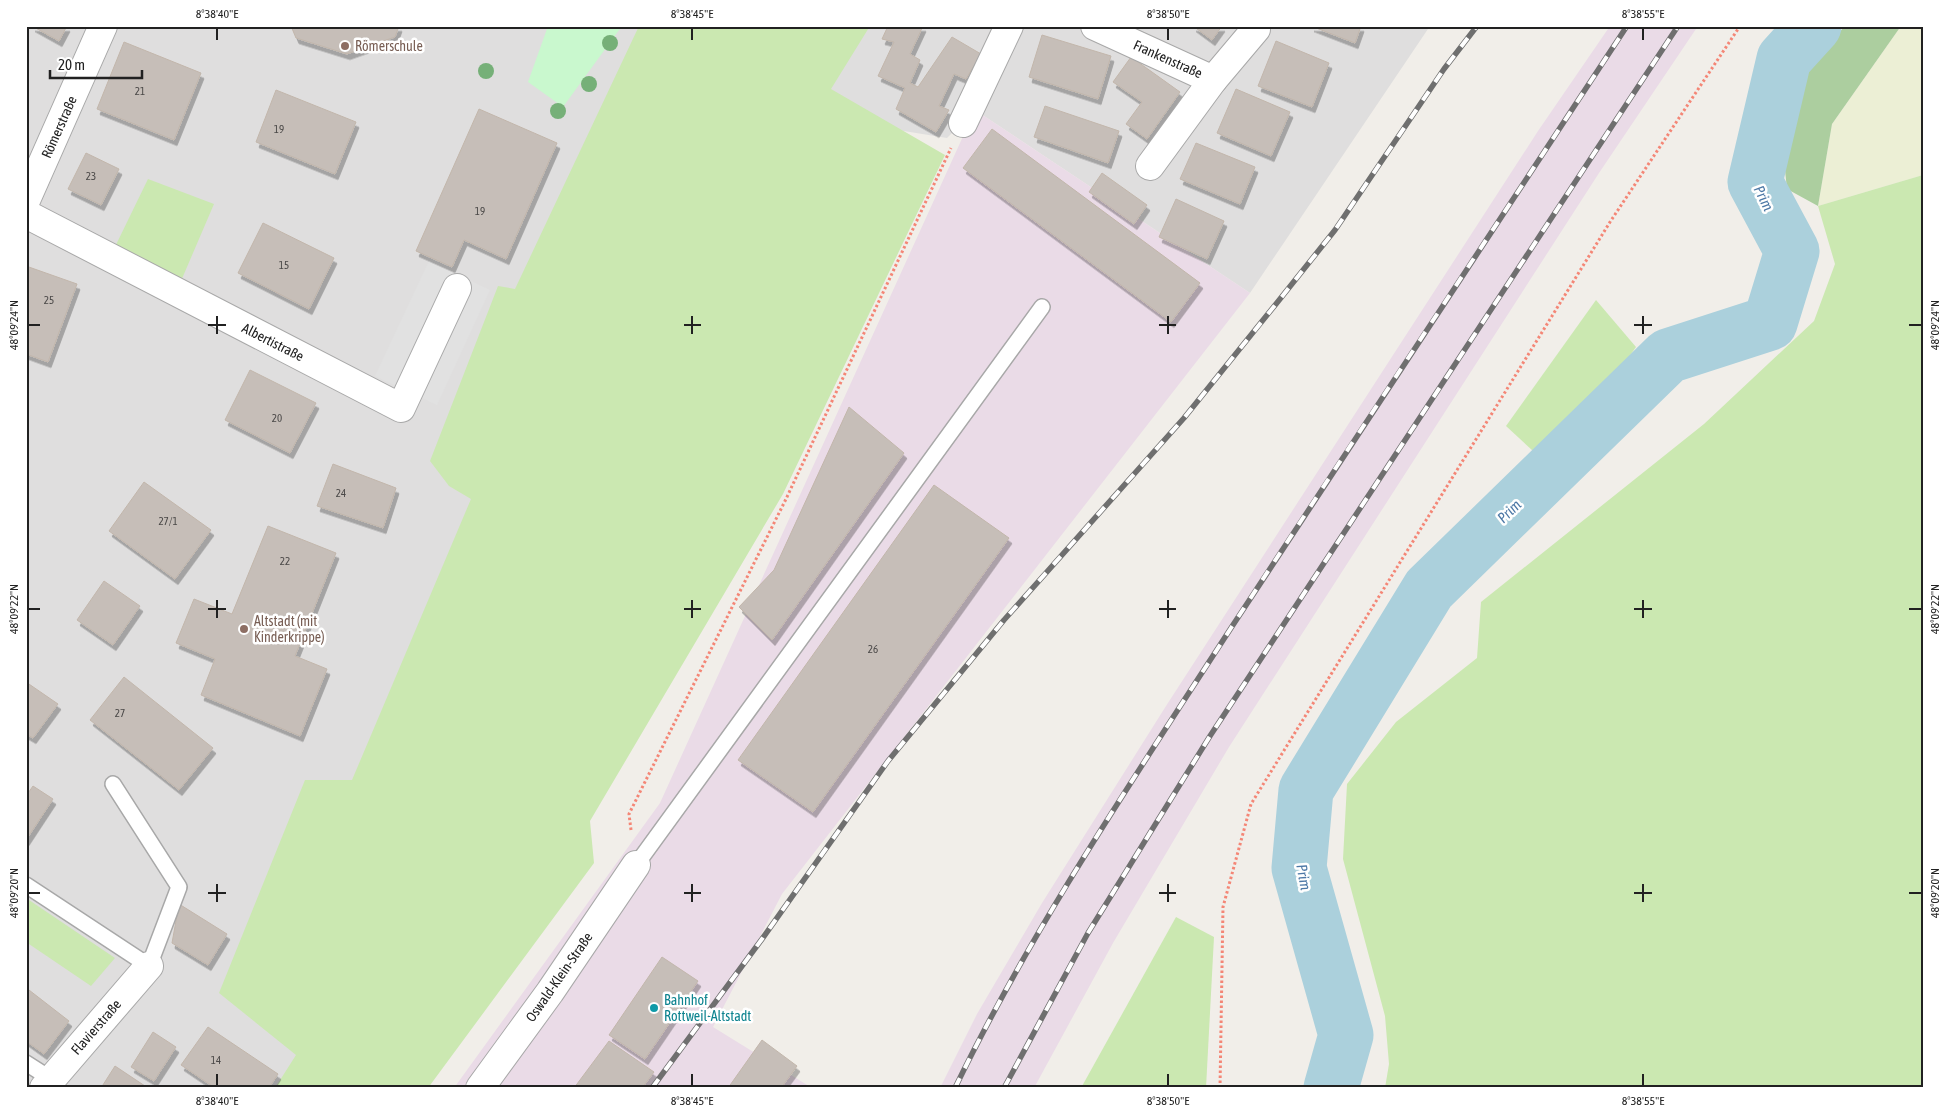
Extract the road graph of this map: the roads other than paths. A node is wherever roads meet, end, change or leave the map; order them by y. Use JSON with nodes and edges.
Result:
{"nodes":[{"id":1,"x":103,"y":26,"type":"edge"},
{"id":2,"x":1010,"y":26,"type":"edge"},
{"id":3,"x":1095,"y":26,"type":"edge"},
{"id":4,"x":1256,"y":28,"type":"dead end"},
{"id":5,"x":1213,"y":80,"type":"junction"},
{"id":6,"x":963,"y":123,"type":"road end"},
{"id":7,"x":1150,"y":166,"type":"dead end"},
{"id":8,"x":26,"y":200,"type":"edge"},
{"id":9,"x":26,"y":214,"type":"edge"},
{"id":10,"x":457,"y":288,"type":"dead end"},
{"id":11,"x":1042,"y":307,"type":"dead end"},
{"id":12,"x":113,"y":784,"type":"dead end"},
{"id":13,"x":636,"y":865,"type":"joint"},
{"id":14,"x":26,"y":885,"type":"edge"},
{"id":15,"x":149,"y":966,"type":"junction"},
{"id":16,"x":26,"y":1063,"type":"edge"},
{"id":17,"x":47,"y":1083,"type":"edge"},
{"id":18,"x":480,"y":1088,"type":"edge"}],
"edges":[{"from":1,"to":8,"type":"street","name":"Römerstraße"},
{"from":2,"to":6,"type":"street"},
{"from":3,"to":5,"type":"street","name":"Frankenstraße"},
{"from":4,"to":5,"type":"street","name":"Frankenstraße"},
{"from":5,"to":7,"type":"street","name":"Frankenstraße"},
{"from":9,"to":10,"type":"street","name":"Albertistraße"},
{"from":11,"to":13,"type":"lane"},
{"from":12,"to":15,"type":"lane"},
{"from":13,"to":18,"type":"street","name":"Oswald-Klein-Straße"},
{"from":14,"to":15,"type":"lane"},
{"from":15,"to":17,"type":"street","name":"Flavierstraße"},
{"from":16,"to":17,"type":"lane"}]}
